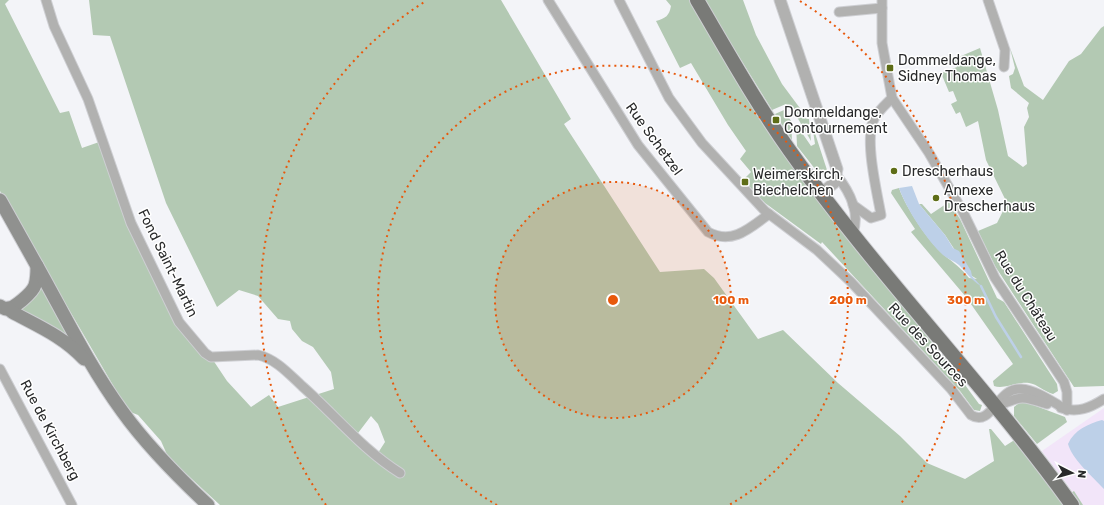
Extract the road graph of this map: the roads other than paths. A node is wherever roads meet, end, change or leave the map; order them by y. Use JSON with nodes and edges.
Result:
{"nodes":[{"id":1,"x":46,"y":0,"type":"edge"},
{"id":2,"x":548,"y":0,"type":"edge"},
{"id":3,"x":619,"y":0,"type":"edge"},
{"id":4,"x":698,"y":0,"type":"edge"},
{"id":5,"x":780,"y":0,"type":"edge"},
{"id":6,"x":988,"y":0,"type":"edge"},
{"id":7,"x":882,"y":4,"type":"edge"},
{"id":8,"x":839,"y":12,"type":"dead end"},
{"id":9,"x":1004,"y":67,"type":"dead end"},
{"id":10,"x":892,"y":98,"type":"junction"},
{"id":11,"x":837,"y":176,"type":"junction"},
{"id":12,"x":822,"y":193,"type":"junction"},
{"id":13,"x":0,"y":200,"type":"edge"},
{"id":14,"x":853,"y":206,"type":"junction"},
{"id":15,"x":769,"y":214,"type":"junction"},
{"id":16,"x":0,"y":223,"type":"edge"},
{"id":17,"x":853,"y":233,"type":"junction"},
{"id":18,"x":23,"y":240,"type":"junction"},
{"id":19,"x":37,"y":266,"type":"junction"},
{"id":20,"x":3,"y":308,"type":"edge"},
{"id":21,"x":0,"y":369,"type":"edge"},
{"id":22,"x":100,"y":378,"type":"junction"},
{"id":23,"x":1104,"y":399,"type":"edge"},
{"id":24,"x":995,"y":407,"type":"junction"},
{"id":25,"x":1067,"y":410,"type":"junction"},
{"id":26,"x":400,"y":473,"type":"dead end"},
{"id":27,"x":72,"y":505,"type":"edge"},
{"id":28,"x":208,"y":505,"type":"edge"},
{"id":29,"x":1072,"y":505,"type":"edge"}],
"edges":[{"from":1,"to":26,"type":"street","name":"Fond Saint-Martin"},
{"from":2,"to":15,"type":"street","name":"Rue Schetzel"},
{"from":3,"to":15,"type":"street","name":"Rue des Sources"},
{"from":4,"to":12,"type":"main road"},
{"from":5,"to":11,"type":"street"},
{"from":6,"to":9,"type":"street"},
{"from":7,"to":8,"type":"street"},
{"from":7,"to":10,"type":"street","name":"Rue du Château"},
{"from":10,"to":14,"type":"street"},
{"from":10,"to":25,"type":"street","name":"Rue du Château"},
{"from":11,"to":12,"type":"street"},
{"from":11,"to":14,"type":"street"},
{"from":12,"to":17,"type":"main road"},
{"from":13,"to":18,"type":"main road"},
{"from":14,"to":17,"type":"street"},
{"from":15,"to":24,"type":"street","name":"Rue des Sources"},
{"from":16,"to":18,"type":"main road"},
{"from":17,"to":24,"type":"main road"},
{"from":18,"to":19,"type":"main road"},
{"from":19,"to":20,"type":"main road"},
{"from":19,"to":22,"type":"main road"},
{"from":20,"to":22,"type":"main road"},
{"from":21,"to":27,"type":"street","name":"Rue de Kirchberg"},
{"from":22,"to":28,"type":"main road"},
{"from":23,"to":25,"type":"street"},
{"from":24,"to":25,"type":"street"},
{"from":24,"to":29,"type":"main road"}]}
